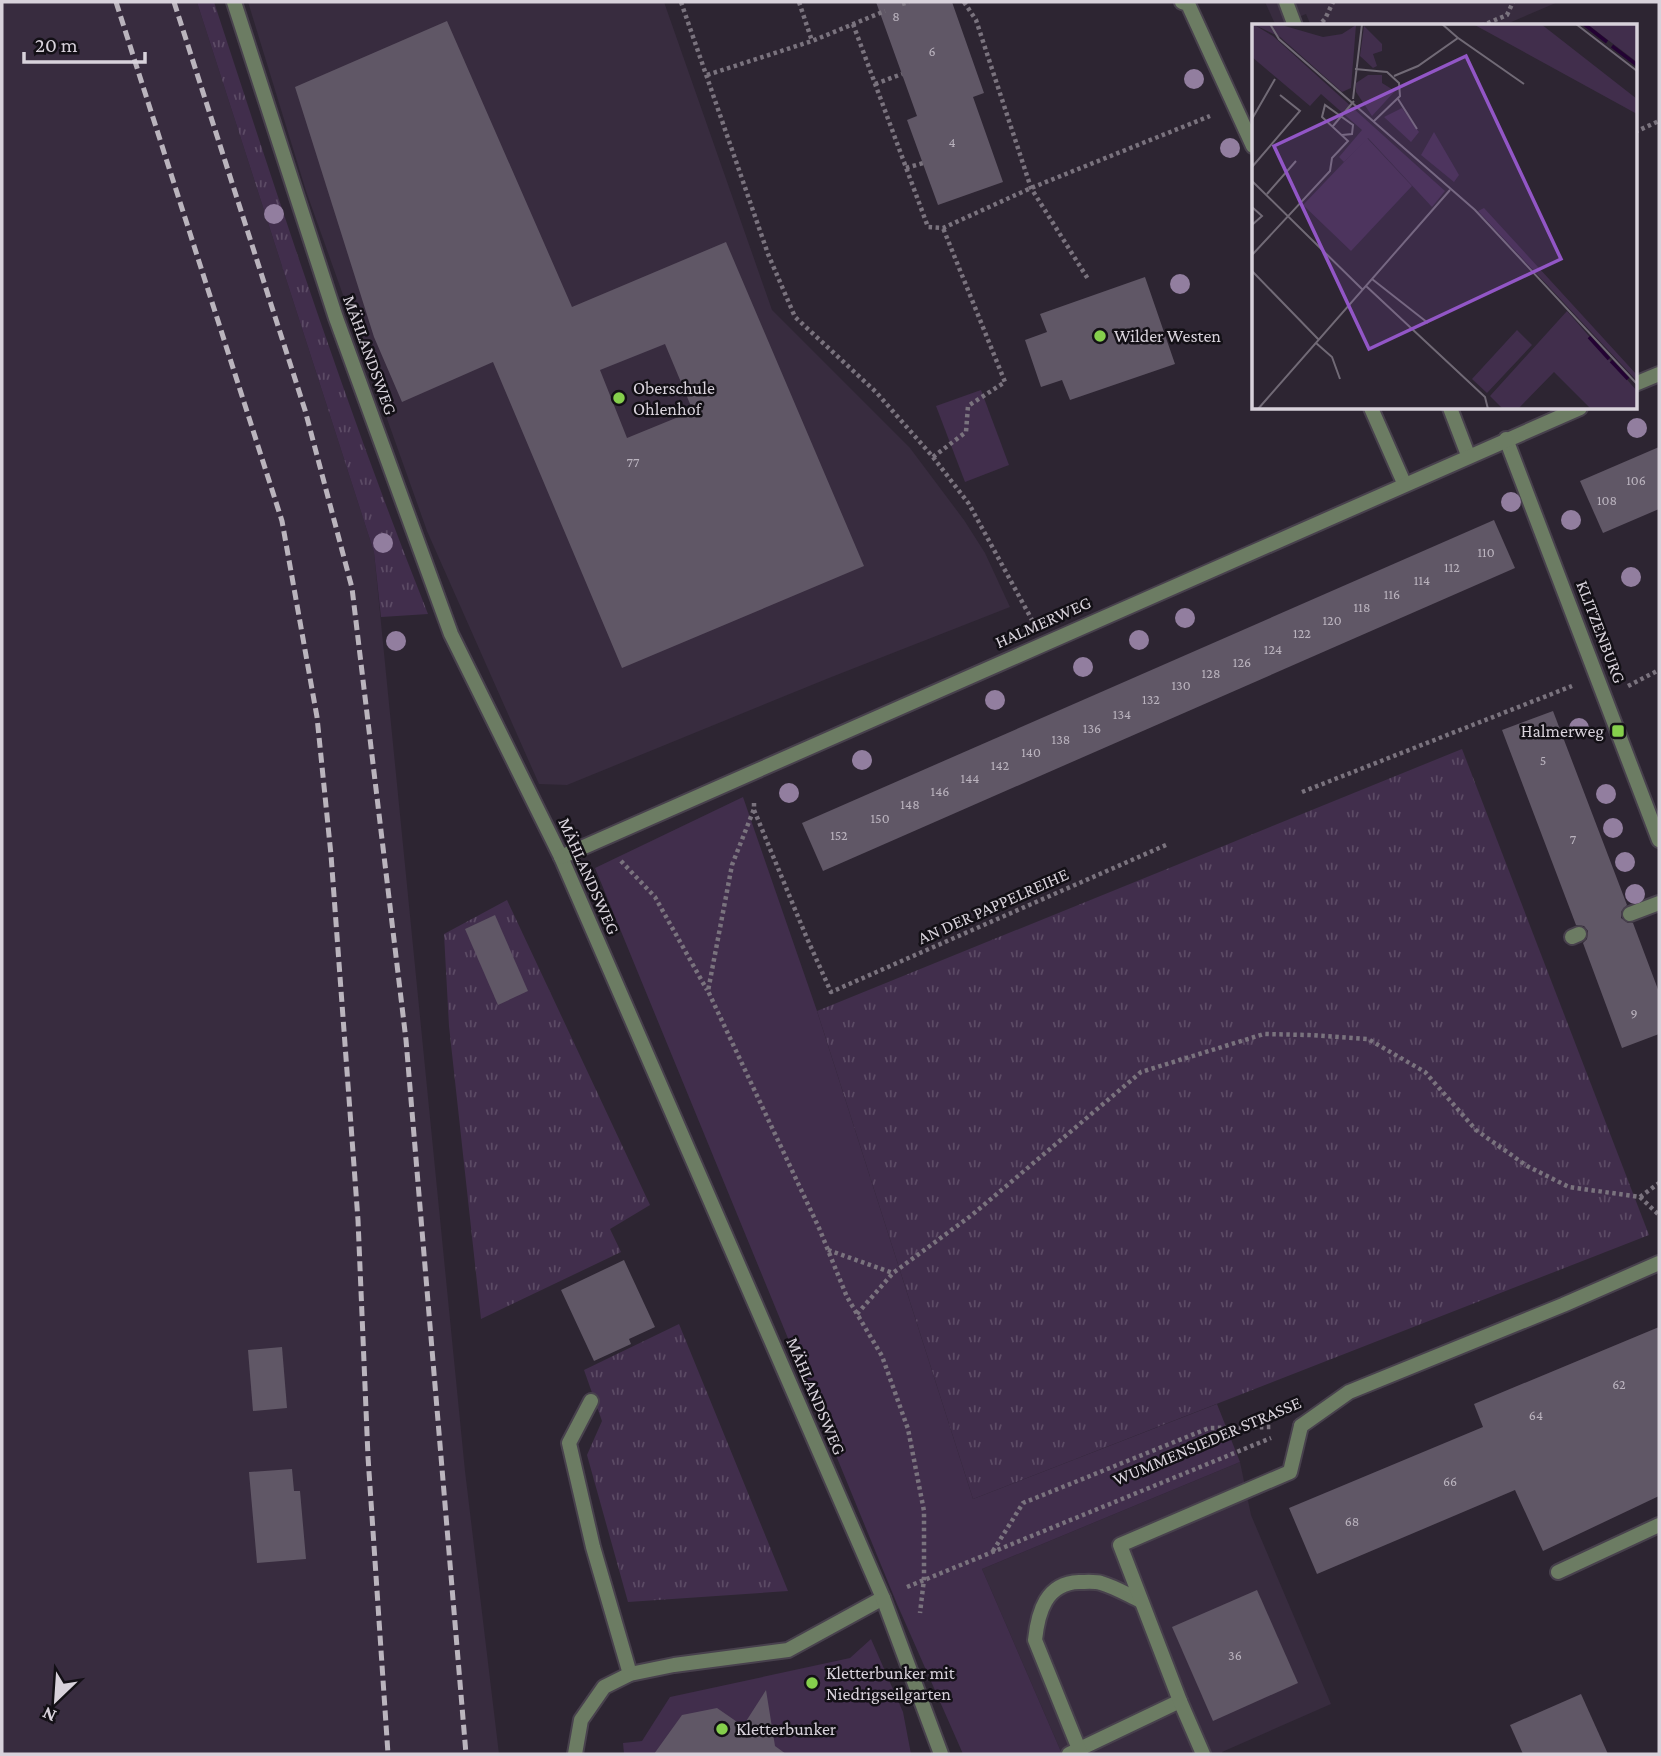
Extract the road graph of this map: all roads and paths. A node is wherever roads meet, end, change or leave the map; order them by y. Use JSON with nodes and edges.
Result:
{"nodes":[{"id":1,"x":234,"y":2,"type":"edge"},
{"id":2,"x":681,"y":2,"type":"edge"},
{"id":3,"x":799,"y":2,"type":"edge"},
{"id":4,"x":909,"y":2,"type":"edge"},
{"id":5,"x":964,"y":2,"type":"edge"},
{"id":6,"x":1286,"y":2,"type":"edge"},
{"id":7,"x":1333,"y":2,"type":"edge"},
{"id":8,"x":1513,"y":2,"type":"edge"},
{"id":9,"x":1187,"y":3,"type":"edge"},
{"id":10,"x":902,"y":4,"type":"dead end"},
{"id":11,"x":885,"y":11,"type":"dead end"},
{"id":12,"x":853,"y":24,"type":"junction"},
{"id":13,"x":1294,"y":24,"type":"edge"},
{"id":14,"x":1319,"y":24,"type":"edge"},
{"id":15,"x":1486,"y":24,"type":"edge"},
{"id":16,"x":812,"y":41,"type":"junction"},
{"id":17,"x":902,"y":74,"type":"dead end"},
{"id":18,"x":707,"y":75,"type":"junction"},
{"id":19,"x":875,"y":84,"type":"junction"},
{"id":20,"x":1234,"y":105,"type":"junction"},
{"id":21,"x":1659,"y":121,"type":"edge"},
{"id":22,"x":1636,"y":132,"type":"edge"},
{"id":23,"x":1252,"y":144,"type":"edge"},
{"id":24,"x":923,"y":163,"type":"dead end"},
{"id":25,"x":906,"y":168,"type":"junction"},
{"id":26,"x":1031,"y":188,"type":"junction"},
{"id":27,"x":943,"y":228,"type":"junction"},
{"id":28,"x":1088,"y":279,"type":"dead end"},
{"id":29,"x":1659,"y":374,"type":"edge"},
{"id":30,"x":1636,"y":384,"type":"edge"},
{"id":31,"x":1372,"y":410,"type":"edge"},
{"id":32,"x":1451,"y":410,"type":"edge"},
{"id":33,"x":1575,"y":410,"type":"edge"},
{"id":34,"x":1506,"y":439,"type":"junction"},
{"id":35,"x":1468,"y":455,"type":"junction"},
{"id":36,"x":933,"y":457,"type":"junction"},
{"id":37,"x":1404,"y":484,"type":"junction"},
{"id":38,"x":1044,"y":643,"type":"junction"},
{"id":39,"x":1597,"y":676,"type":"junction"},
{"id":40,"x":751,"y":774,"type":"junction"},
{"id":41,"x":1302,"y":792,"type":"dead end"},
{"id":42,"x":754,"y":809,"type":"junction"},
{"id":43,"x":599,"y":840,"type":"junction"},
{"id":44,"x":1659,"y":840,"type":"edge"},
{"id":45,"x":1166,"y":845,"type":"dead end"},
{"id":46,"x":561,"y":857,"type":"junction"},
{"id":47,"x":1659,"y":903,"type":"edge"},
{"id":48,"x":1630,"y":914,"type":"dead end"},
{"id":49,"x":708,"y":991,"type":"junction"},
{"id":50,"x":1659,"y":1183,"type":"edge"},
{"id":51,"x":1640,"y":1196,"type":"junction"},
{"id":52,"x":1659,"y":1215,"type":"edge"},
{"id":53,"x":828,"y":1250,"type":"junction"},
{"id":54,"x":1659,"y":1263,"type":"edge"},
{"id":55,"x":893,"y":1273,"type":"junction"},
{"id":56,"x":857,"y":1314,"type":"junction"},
{"id":57,"x":591,"y":1401,"type":"dead end"},
{"id":58,"x":1301,"y":1426,"type":"junction"},
{"id":59,"x":1659,"y":1525,"type":"edge"},
{"id":60,"x":993,"y":1551,"type":"junction"},
{"id":61,"x":1558,"y":1572,"type":"dead end"},
{"id":62,"x":924,"y":1579,"type":"junction"},
{"id":63,"x":883,"y":1598,"type":"junction"},
{"id":64,"x":1141,"y":1601,"type":"junction"},
{"id":65,"x":919,"y":1619,"type":"dead end"},
{"id":66,"x":630,"y":1674,"type":"junction"},
{"id":67,"x":1180,"y":1702,"type":"junction"},
{"id":68,"x":1076,"y":1753,"type":"edge"},
{"id":69,"x":576,"y":1754,"type":"edge"},
{"id":70,"x":941,"y":1754,"type":"edge"},
{"id":71,"x":1203,"y":1754,"type":"edge"}],
"edges":[{"from":1,"to":46,"type":"street","name":"MÄHLANDSWEG"},
{"from":2,"to":18,"type":"path"},
{"from":3,"to":16,"type":"path"},
{"from":4,"to":10,"type":"path"},
{"from":5,"to":26,"type":"path"},
{"from":6,"to":13,"type":"street"},
{"from":7,"to":14,"type":"path"},
{"from":8,"to":15,"type":"path"},
{"from":9,"to":20,"type":"street"},
{"from":11,"to":12,"type":"path"},
{"from":12,"to":16,"type":"path"},
{"from":12,"to":19,"type":"path"},
{"from":16,"to":18,"type":"path"},
{"from":17,"to":19,"type":"path"},
{"from":18,"to":36,"type":"path"},
{"from":19,"to":25,"type":"path"},
{"from":20,"to":23,"type":"street"},
{"from":20,"to":26,"type":"path"},
{"from":21,"to":22,"type":"path"},
{"from":24,"to":25,"type":"path"},
{"from":25,"to":27,"type":"path"},
{"from":26,"to":27,"type":"path"},
{"from":26,"to":28,"type":"path"},
{"from":27,"to":36,"type":"path"},
{"from":29,"to":30,"type":"street"},
{"from":31,"to":37,"type":"street"},
{"from":32,"to":35,"type":"street"},
{"from":33,"to":34,"type":"street","name":"HALMERWEG"},
{"from":34,"to":35,"type":"street","name":"HALMERWEG"},
{"from":34,"to":39,"type":"street","name":"KLITZENBURG"},
{"from":35,"to":37,"type":"street","name":"HALMERWEG"},
{"from":36,"to":38,"type":"path"},
{"from":37,"to":38,"type":"street","name":"HALMERWEG"},
{"from":38,"to":40,"type":"street","name":"HALMERWEG"},
{"from":39,"to":41,"type":"path"},
{"from":39,"to":44,"type":"street","name":"KLITZENBURG"},
{"from":40,"to":42,"type":"path"},
{"from":40,"to":43,"type":"street","name":"HALMERWEG"},
{"from":42,"to":45,"type":"path","name":"AN DER PAPPELREIHE"},
{"from":42,"to":49,"type":"path"},
{"from":43,"to":46,"type":"street","name":"HALMERWEG"},
{"from":43,"to":49,"type":"path"},
{"from":46,"to":63,"type":"street","name":"MÄHLANDSWEG"},
{"from":47,"to":48,"type":"street"},
{"from":49,"to":53,"type":"path"},
{"from":50,"to":51,"type":"path"},
{"from":51,"to":52,"type":"path"},
{"from":51,"to":55,"type":"path"},
{"from":53,"to":55,"type":"path"},
{"from":53,"to":56,"type":"path"},
{"from":54,"to":58,"type":"street","name":"WUMMENSIEDER STRASSE"},
{"from":55,"to":56,"type":"path"},
{"from":56,"to":62,"type":"path"},
{"from":57,"to":66,"type":"street"},
{"from":58,"to":60,"type":"path","name":"WUMMENSIEDER STRASSE"},
{"from":58,"to":60,"type":"path"},
{"from":58,"to":64,"type":"street"},
{"from":59,"to":61,"type":"street"},
{"from":60,"to":62,"type":"path","name":"WUMMENSIEDER STRASSE"},
{"from":62,"to":63,"type":"path","name":"WUMMENSIEDER STRASSE"},
{"from":62,"to":65,"type":"path"},
{"from":63,"to":66,"type":"street"},
{"from":63,"to":70,"type":"street","name":"MÄHLANDSWEG"},
{"from":64,"to":67,"type":"street"},
{"from":64,"to":68,"type":"street"},
{"from":66,"to":69,"type":"street"},
{"from":67,"to":68,"type":"street"},
{"from":67,"to":71,"type":"street"}]}
